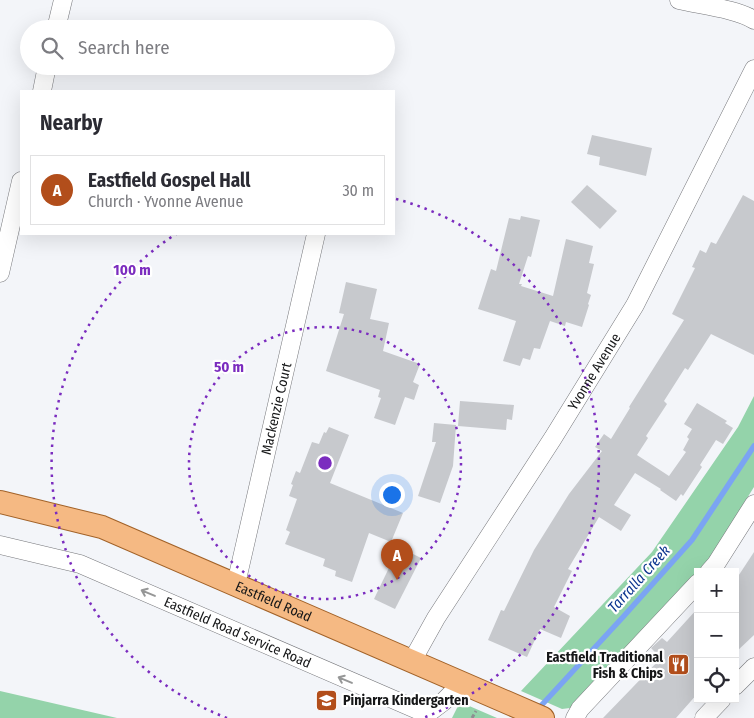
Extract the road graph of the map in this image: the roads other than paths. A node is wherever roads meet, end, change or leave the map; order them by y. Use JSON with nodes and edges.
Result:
{"nodes":[{"id":1,"x":63,"y":0,"type":"edge"},
{"id":2,"x":679,"y":0,"type":"edge"},
{"id":3,"x":58,"y":20,"type":"edge"},
{"id":4,"x":754,"y":20,"type":"edge"},
{"id":5,"x":754,"y":70,"type":"edge"},
{"id":6,"x":45,"y":75,"type":"edge"},
{"id":7,"x":42,"y":90,"type":"edge"},
{"id":8,"x":20,"y":185,"type":"edge"},
{"id":9,"x":316,"y":235,"type":"edge"},
{"id":10,"x":0,"y":273,"type":"edge"},
{"id":11,"x":0,"y":502,"type":"edge"},
{"id":12,"x":754,"y":504,"type":"edge"},
{"id":13,"x":0,"y":545,"type":"edge"},
{"id":14,"x":712,"y":568,"type":"edge"},
{"id":15,"x":236,"y":584,"type":"junction"},
{"id":16,"x":694,"y":587,"type":"edge"},
{"id":17,"x":412,"y":660,"type":"junction"},
{"id":18,"x":754,"y":667,"type":"edge"},
{"id":19,"x":462,"y":682,"type":"junction"},
{"id":20,"x":739,"y":682,"type":"edge"},
{"id":21,"x":718,"y":703,"type":"edge"},
{"id":22,"x":543,"y":718,"type":"edge"},
{"id":23,"x":575,"y":718,"type":"edge"},
{"id":24,"x":704,"y":718,"type":"edge"}],
"edges":[{"from":1,"to":3,"type":"street"},
{"from":2,"to":4,"type":"street"},
{"from":5,"to":17,"type":"street","name":"Yvonne Avenue"},
{"from":6,"to":7,"type":"street"},
{"from":8,"to":10,"type":"street"},
{"from":9,"to":15,"type":"street","name":"Mackenzie Court"},
{"from":11,"to":15,"type":"main road","name":"Eastfield Road"},
{"from":12,"to":14,"type":"street"},
{"from":19,"to":13,"type":"street","name":"Eastfield Road Service Road","one_way":true},
{"from":15,"to":17,"type":"main road","name":"Eastfield Road"},
{"from":16,"to":23,"type":"street"},
{"from":17,"to":19,"type":"main road","name":"Eastfield Road"},
{"from":18,"to":20,"type":"street"},
{"from":19,"to":22,"type":"main road","name":"Eastfield Road"},
{"from":21,"to":24,"type":"street"}]}
